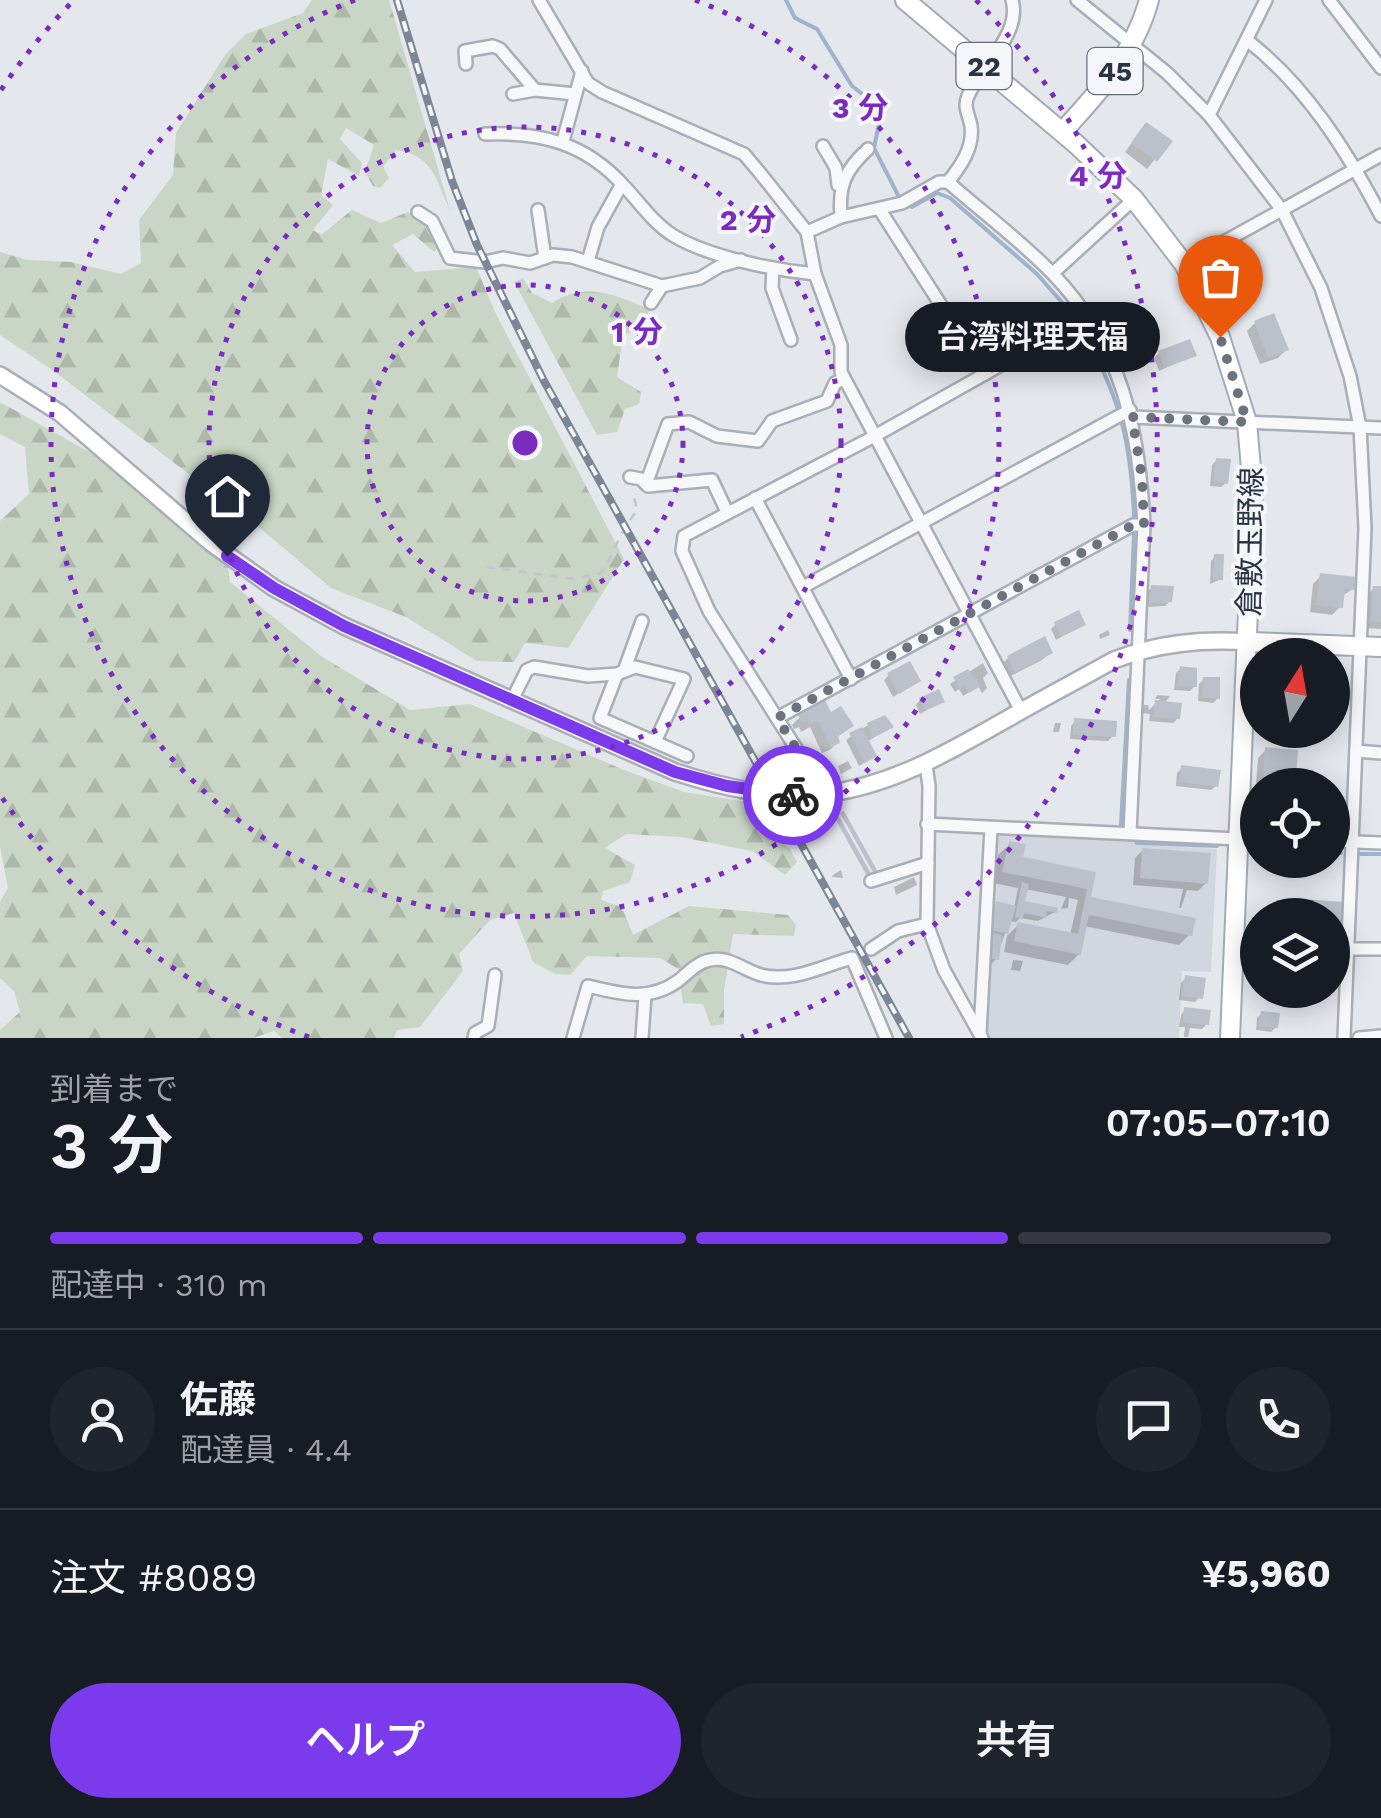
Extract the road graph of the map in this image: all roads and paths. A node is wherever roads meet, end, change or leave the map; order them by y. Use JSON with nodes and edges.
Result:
{"nodes":[{"id":1,"x":539,"y":0,"type":"edge"},
{"id":2,"x":905,"y":0,"type":"edge"},
{"id":3,"x":1012,"y":0,"type":"edge"},
{"id":4,"x":1077,"y":0,"type":"edge"},
{"id":5,"x":1148,"y":0,"type":"edge"},
{"id":6,"x":1266,"y":0,"type":"edge"},
{"id":7,"x":1329,"y":0,"type":"edge"},
{"id":8,"x":1248,"y":41,"type":"junction"},
{"id":9,"x":1132,"y":44,"type":"junction"},
{"id":10,"x":466,"y":64,"type":"dead end"},
{"id":11,"x":984,"y":66,"type":"junction"},
{"id":12,"x":1381,"y":68,"type":"edge"},
{"id":13,"x":582,"y":71,"type":"junction"},
{"id":14,"x":535,"y":90,"type":"junction"},
{"id":15,"x":512,"y":94,"type":"dead end"},
{"id":16,"x":575,"y":94,"type":"junction"},
{"id":17,"x":1209,"y":114,"type":"junction"},
{"id":18,"x":1063,"y":132,"type":"junction"},
{"id":19,"x":485,"y":134,"type":"dead end"},
{"id":20,"x":563,"y":141,"type":"junction"},
{"id":21,"x":823,"y":146,"type":"dead end"},
{"id":22,"x":868,"y":149,"type":"dead end"},
{"id":23,"x":1381,"y":156,"type":"edge"},
{"id":24,"x":1356,"y":169,"type":"junction"},
{"id":25,"x":948,"y":182,"type":"junction"},
{"id":26,"x":622,"y":184,"type":"junction"},
{"id":27,"x":839,"y":194,"type":"junction"},
{"id":28,"x":1134,"y":198,"type":"junction"},
{"id":29,"x":538,"y":210,"type":"dead end"},
{"id":30,"x":880,"y":210,"type":"junction"},
{"id":31,"x":1282,"y":210,"type":"junction"},
{"id":32,"x":418,"y":212,"type":"dead end"},
{"id":33,"x":1381,"y":216,"type":"edge"},
{"id":34,"x":841,"y":217,"type":"junction"},
{"id":35,"x":806,"y":232,"type":"junction"},
{"id":36,"x":545,"y":258,"type":"junction"},
{"id":37,"x":742,"y":259,"type":"junction"},
{"id":38,"x":588,"y":261,"type":"junction"},
{"id":39,"x":1184,"y":264,"type":"junction"},
{"id":40,"x":773,"y":268,"type":"junction"},
{"id":41,"x":815,"y":274,"type":"junction"},
{"id":42,"x":1053,"y":274,"type":"junction"},
{"id":43,"x":662,"y":286,"type":"junction"},
{"id":44,"x":651,"y":303,"type":"dead end"},
{"id":45,"x":1086,"y":316,"type":"junction"},
{"id":46,"x":791,"y":340,"type":"dead end"},
{"id":47,"x":985,"y":374,"type":"junction"},
{"id":48,"x":0,"y":375,"type":"edge"},
{"id":49,"x":844,"y":379,"type":"junction"},
{"id":50,"x":1131,"y":414,"type":"junction"},
{"id":51,"x":1247,"y":422,"type":"junction"},
{"id":52,"x":1360,"y":427,"type":"junction"},
{"id":53,"x":1381,"y":428,"type":"edge"},
{"id":54,"x":873,"y":437,"type":"junction"},
{"id":55,"x":630,"y":478,"type":"joint"},
{"id":56,"x":646,"y":484,"type":"junction"},
{"id":57,"x":755,"y":498,"type":"junction"},
{"id":58,"x":728,"y":512,"type":"junction"},
{"id":59,"x":920,"y":522,"type":"junction"},
{"id":60,"x":1144,"y":525,"type":"junction"},
{"id":61,"x":1366,"y":528,"type":"junction"},
{"id":62,"x":1381,"y":529,"type":"edge"},
{"id":63,"x":487,"y":567,"type":"dead end"},
{"id":64,"x":803,"y":587,"type":"junction"},
{"id":65,"x":970,"y":613,"type":"junction"},
{"id":66,"x":642,"y":620,"type":"dead end"},
{"id":67,"x":1248,"y":638,"type":"edge"},
{"id":68,"x":1240,"y":642,"type":"edge"},
{"id":69,"x":1350,"y":646,"type":"edge"},
{"id":70,"x":1359,"y":646,"type":"junction"},
{"id":71,"x":1381,"y":647,"type":"edge"},
{"id":72,"x":1138,"y":651,"type":"junction"},
{"id":73,"x":621,"y":673,"type":"junction"},
{"id":74,"x":851,"y":679,"type":"junction"},
{"id":75,"x":512,"y":700,"type":"junction"},
{"id":76,"x":1021,"y":710,"type":"junction"},
{"id":77,"x":777,"y":718,"type":"junction"},
{"id":78,"x":655,"y":742,"type":"junction"},
{"id":79,"x":1356,"y":752,"type":"junction"},
{"id":80,"x":1381,"y":753,"type":"edge"},
{"id":81,"x":687,"y":756,"type":"dead end"},
{"id":82,"x":926,"y":765,"type":"junction"},
{"id":83,"x":825,"y":794,"type":"junction"},
{"id":84,"x":926,"y":824,"type":"junction"},
{"id":85,"x":991,"y":828,"type":"junction"},
{"id":86,"x":1129,"y":832,"type":"junction"},
{"id":87,"x":1240,"y":839,"type":"edge"},
{"id":88,"x":1352,"y":842,"type":"junction"},
{"id":89,"x":1381,"y":843,"type":"edge"},
{"id":90,"x":928,"y":863,"type":"junction"},
{"id":91,"x":1245,"y":878,"type":"edge"},
{"id":92,"x":871,"y":881,"type":"dead end"},
{"id":93,"x":1350,"y":898,"type":"edge"},
{"id":94,"x":927,"y":924,"type":"junction"},
{"id":95,"x":872,"y":949,"type":"dead end"},
{"id":96,"x":1350,"y":949,"type":"edge"},
{"id":97,"x":1381,"y":950,"type":"edge"},
{"id":98,"x":495,"y":975,"type":"dead end"},
{"id":99,"x":645,"y":995,"type":"junction"},
{"id":100,"x":1345,"y":1008,"type":"edge"},
{"id":101,"x":981,"y":1036,"type":"edge"},
{"id":102,"x":1381,"y":1036,"type":"edge"},
{"id":103,"x":474,"y":1038,"type":"edge"},
{"id":104,"x":573,"y":1038,"type":"edge"},
{"id":105,"x":642,"y":1038,"type":"edge"},
{"id":106,"x":886,"y":1038,"type":"edge"},
{"id":107,"x":1230,"y":1038,"type":"edge"},
{"id":108,"x":1344,"y":1038,"type":"edge"},
{"id":109,"x":1359,"y":1038,"type":"edge"}],
"edges":[{"from":1,"to":13,"type":"street"},
{"from":2,"to":11,"type":"main road","name":"倉敷玉野線","number":"22"},
{"from":3,"to":11,"type":"street"},
{"from":4,"to":9,"type":"street"},
{"from":5,"to":9,"type":"main road","number":"45"},
{"from":6,"to":8,"type":"street"},
{"from":7,"to":12,"type":"street"},
{"from":8,"to":17,"type":"street"},
{"from":8,"to":24,"type":"street"},
{"from":9,"to":17,"type":"street"},
{"from":9,"to":18,"type":"main road","number":"45"},
{"from":10,"to":14,"type":"street"},
{"from":11,"to":18,"type":"main road","name":"倉敷玉野線","number":"22"},
{"from":11,"to":25,"type":"street"},
{"from":13,"to":16,"type":"street"},
{"from":13,"to":35,"type":"street"},
{"from":14,"to":15,"type":"street"},
{"from":14,"to":16,"type":"street"},
{"from":16,"to":20,"type":"street"},
{"from":17,"to":31,"type":"street"},
{"from":18,"to":28,"type":"main road","name":"倉敷玉野線","number":"22"},
{"from":19,"to":20,"type":"street"},
{"from":20,"to":26,"type":"street"},
{"from":21,"to":27,"type":"street"},
{"from":22,"to":27,"type":"street"},
{"from":23,"to":24,"type":"street"},
{"from":24,"to":31,"type":"street"},
{"from":24,"to":33,"type":"street"},
{"from":25,"to":30,"type":"street"},
{"from":25,"to":42,"type":"street"},
{"from":26,"to":37,"type":"street"},
{"from":26,"to":38,"type":"street"},
{"from":27,"to":34,"type":"street"},
{"from":28,"to":39,"type":"main road","name":"倉敷玉野線","number":"22"},
{"from":28,"to":42,"type":"street"},
{"from":29,"to":36,"type":"street"},
{"from":30,"to":34,"type":"street"},
{"from":30,"to":47,"type":"street"},
{"from":31,"to":39,"type":"street"},
{"from":31,"to":52,"type":"street"},
{"from":32,"to":36,"type":"street"},
{"from":34,"to":35,"type":"street"},
{"from":35,"to":41,"type":"street"},
{"from":36,"to":38,"type":"street"},
{"from":37,"to":40,"type":"street"},
{"from":37,"to":43,"type":"street"},
{"from":38,"to":43,"type":"street"},
{"from":39,"to":51,"type":"main road","name":"倉敷玉野線","number":"22"},
{"from":40,"to":41,"type":"street"},
{"from":40,"to":46,"type":"street"},
{"from":41,"to":49,"type":"street"},
{"from":42,"to":45,"type":"street"},
{"from":43,"to":44,"type":"street"},
{"from":45,"to":47,"type":"street"},
{"from":45,"to":50,"type":"street"},
{"from":47,"to":54,"type":"street"},
{"from":48,"to":75,"type":"street"},
{"from":49,"to":54,"type":"street"},
{"from":49,"to":56,"type":"street"},
{"from":50,"to":51,"type":"street"},
{"from":50,"to":59,"type":"street"},
{"from":50,"to":60,"type":"street"},
{"from":51,"to":52,"type":"street"},
{"from":51,"to":67,"type":"main road","name":"倉敷玉野線","number":"22"},
{"from":52,"to":53,"type":"street"},
{"from":52,"to":61,"type":"street"},
{"from":54,"to":57,"type":"street"},
{"from":54,"to":59,"type":"street"},
{"from":55,"to":56,"type":"street"},
{"from":55,"to":63,"type":"path"},
{"from":56,"to":58,"type":"street"},
{"from":57,"to":58,"type":"street"},
{"from":57,"to":64,"type":"street"},
{"from":58,"to":77,"type":"street"},
{"from":59,"to":64,"type":"street"},
{"from":59,"to":65,"type":"street"},
{"from":60,"to":65,"type":"street"},
{"from":60,"to":72,"type":"street"},
{"from":61,"to":62,"type":"street"},
{"from":61,"to":70,"type":"street"},
{"from":64,"to":74,"type":"street"},
{"from":65,"to":74,"type":"street"},
{"from":65,"to":76,"type":"street"},
{"from":66,"to":73,"type":"street"},
{"from":68,"to":72,"type":"street"},
{"from":69,"to":70,"type":"main road"},
{"from":70,"to":71,"type":"main road"},
{"from":70,"to":79,"type":"street"},
{"from":72,"to":76,"type":"street"},
{"from":72,"to":86,"type":"street"},
{"from":73,"to":75,"type":"street"},
{"from":73,"to":78,"type":"street"},
{"from":73,"to":78,"type":"street"},
{"from":74,"to":77,"type":"street"},
{"from":75,"to":83,"type":"street"},
{"from":76,"to":82,"type":"street"},
{"from":77,"to":83,"type":"street"},
{"from":78,"to":81,"type":"street"},
{"from":79,"to":80,"type":"street"},
{"from":79,"to":88,"type":"street"},
{"from":82,"to":83,"type":"street"},
{"from":82,"to":84,"type":"street"},
{"from":84,"to":85,"type":"street"},
{"from":84,"to":90,"type":"street"},
{"from":85,"to":86,"type":"street"},
{"from":85,"to":101,"type":"street"},
{"from":86,"to":87,"type":"street"},
{"from":88,"to":89,"type":"street"},
{"from":88,"to":93,"type":"street"},
{"from":90,"to":92,"type":"street"},
{"from":90,"to":94,"type":"street"},
{"from":91,"to":107,"type":"main road","name":"倉敷玉野線","number":"22"},
{"from":94,"to":95,"type":"street"},
{"from":94,"to":101,"type":"street"},
{"from":96,"to":97,"type":"street"},
{"from":98,"to":103,"type":"street"},
{"from":99,"to":104,"type":"street"},
{"from":99,"to":105,"type":"street"},
{"from":99,"to":106,"type":"street"},
{"from":100,"to":108,"type":"street"},
{"from":102,"to":109,"type":"street"}]}
